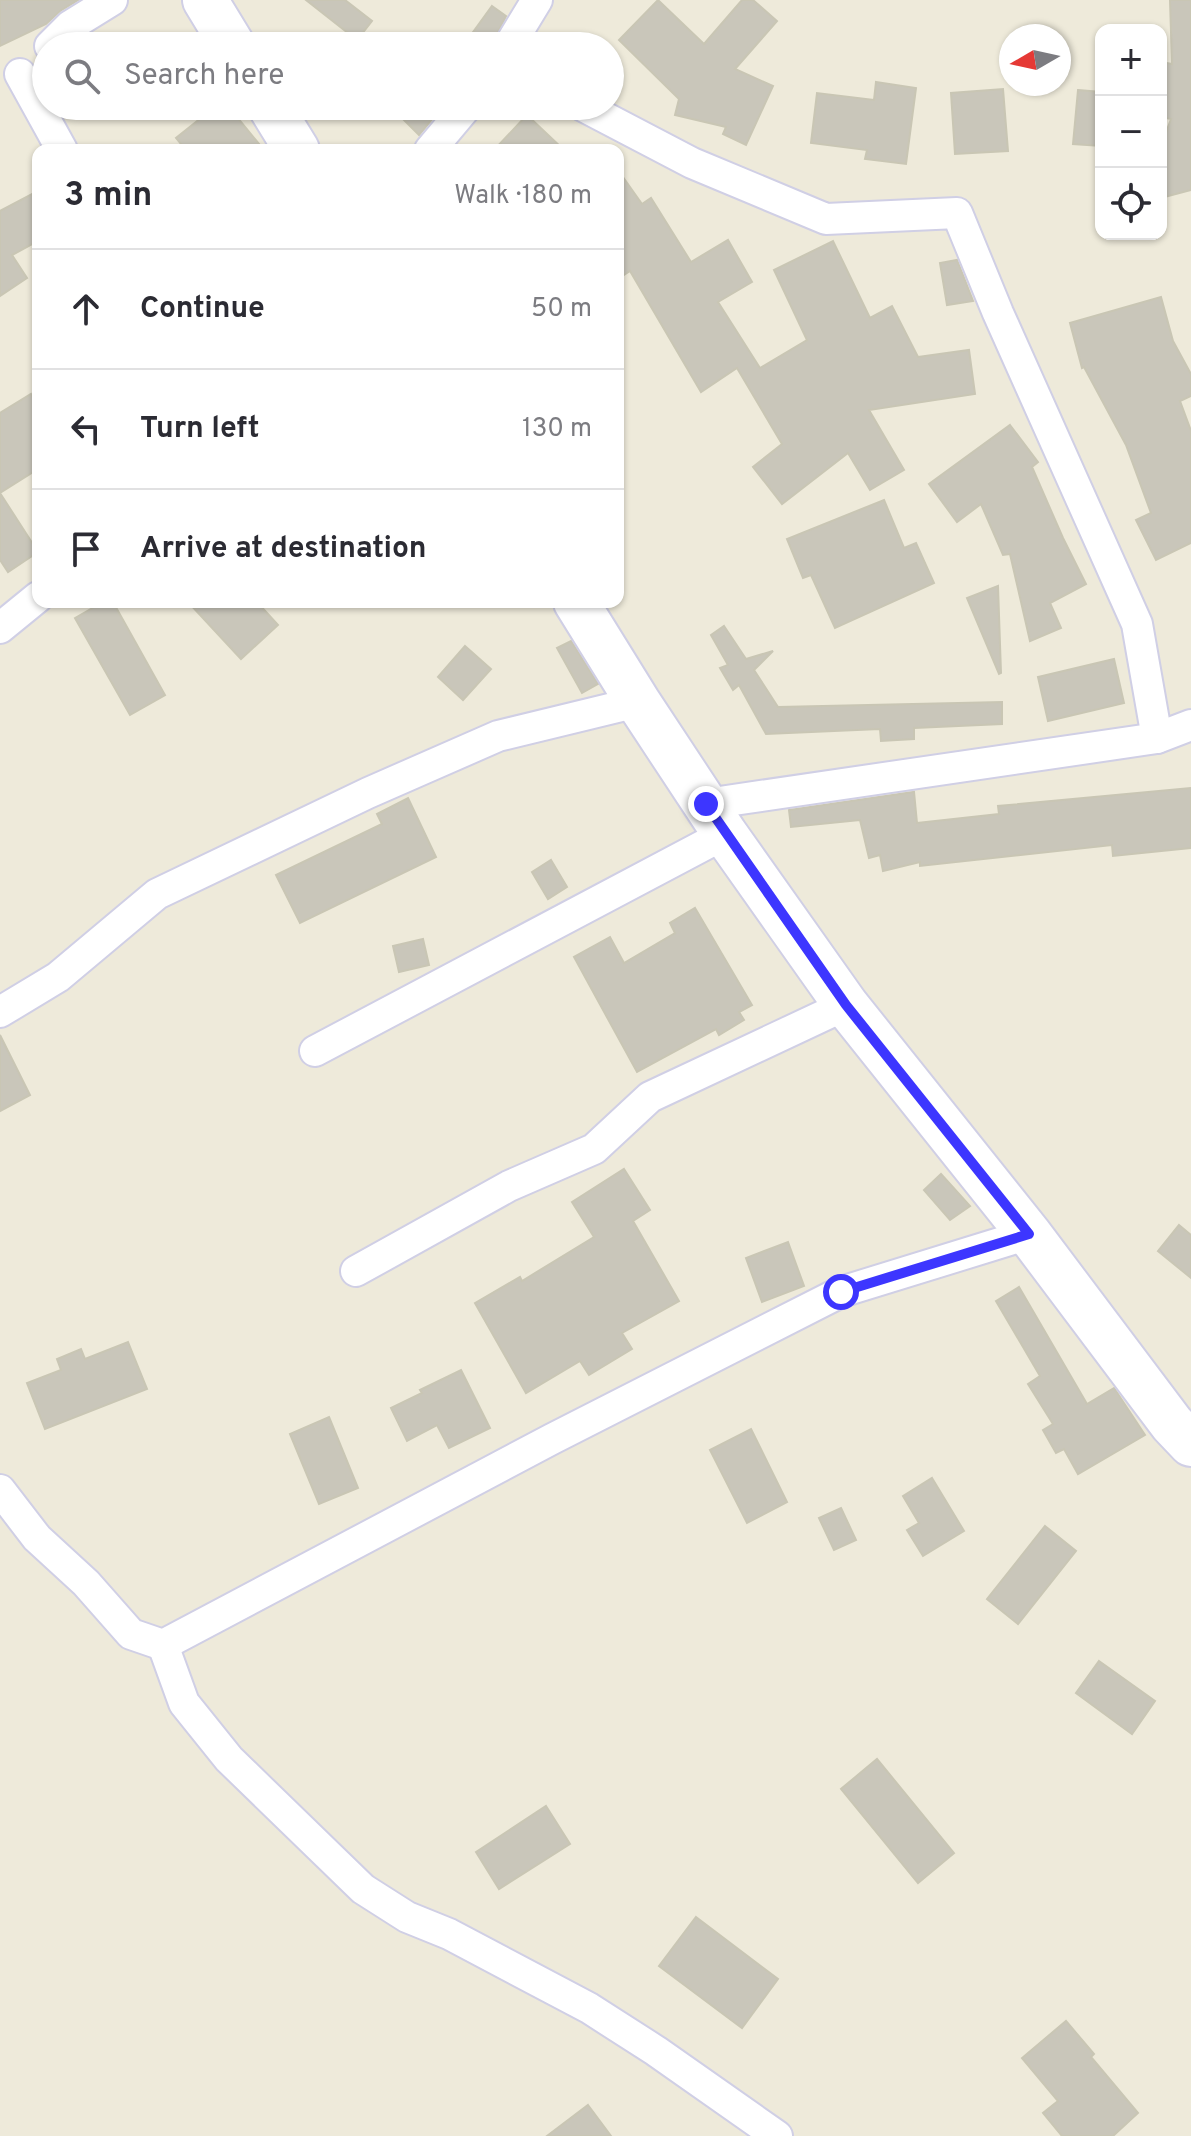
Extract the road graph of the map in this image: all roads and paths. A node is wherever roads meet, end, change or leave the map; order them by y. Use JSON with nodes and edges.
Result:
{"nodes":[{"id":1,"x":112,"y":0,"type":"edge"},
{"id":2,"x":205,"y":0,"type":"edge"},
{"id":3,"x":537,"y":0,"type":"edge"},
{"id":4,"x":64,"y":32,"type":"edge"},
{"id":5,"x":224,"y":32,"type":"edge"},
{"id":6,"x":518,"y":32,"type":"edge"},
{"id":7,"x":32,"y":63,"type":"edge"},
{"id":8,"x":10,"y":84,"type":"edge"},
{"id":9,"x":32,"y":112,"type":"edge"},
{"id":10,"x":38,"y":120,"type":"edge"},
{"id":11,"x":279,"y":120,"type":"edge"},
{"id":12,"x":455,"y":120,"type":"edge"},
{"id":13,"x":610,"y":120,"type":"edge"},
{"id":14,"x":57,"y":144,"type":"edge"},
{"id":15,"x":293,"y":144,"type":"edge"},
{"id":16,"x":435,"y":144,"type":"edge"},
{"id":17,"x":32,"y":602,"type":"edge"},
{"id":18,"x":580,"y":608,"type":"edge"},
{"id":19,"x":0,"y":628,"type":"edge"},
{"id":20,"x":638,"y":702,"type":"junction"},
{"id":21,"x":1191,"y":725,"type":"edge"},
{"id":22,"x":1157,"y":738,"type":"junction"},
{"id":23,"x":716,"y":819,"type":"junction"},
{"id":24,"x":846,"y":1005,"type":"junction"},
{"id":25,"x":0,"y":1012,"type":"edge"},
{"id":26,"x":315,"y":1051,"type":"dead end"},
{"id":27,"x":1029,"y":1234,"type":"junction"},
{"id":28,"x":356,"y":1271,"type":"dead end"},
{"id":29,"x":1191,"y":1444,"type":"edge"},
{"id":30,"x":0,"y":1490,"type":"edge"},
{"id":31,"x":163,"y":1645,"type":"junction"},
{"id":32,"x":777,"y":2136,"type":"edge"}],
"edges":[{"from":1,"to":4,"type":"street"},
{"from":2,"to":5,"type":"main road"},
{"from":3,"to":6,"type":"street"},
{"from":7,"to":8,"type":"street"},
{"from":8,"to":9,"type":"street"},
{"from":10,"to":14,"type":"street"},
{"from":11,"to":15,"type":"main road"},
{"from":12,"to":16,"type":"street"},
{"from":13,"to":22,"type":"street"},
{"from":17,"to":19,"type":"street"},
{"from":18,"to":20,"type":"main road"},
{"from":20,"to":23,"type":"main road"},
{"from":20,"to":25,"type":"street"},
{"from":21,"to":22,"type":"street"},
{"from":22,"to":23,"type":"street"},
{"from":23,"to":24,"type":"main road"},
{"from":23,"to":26,"type":"street"},
{"from":24,"to":27,"type":"main road"},
{"from":24,"to":28,"type":"street"},
{"from":27,"to":29,"type":"main road"},
{"from":27,"to":31,"type":"street"},
{"from":30,"to":31,"type":"street"},
{"from":31,"to":32,"type":"street"}]}
